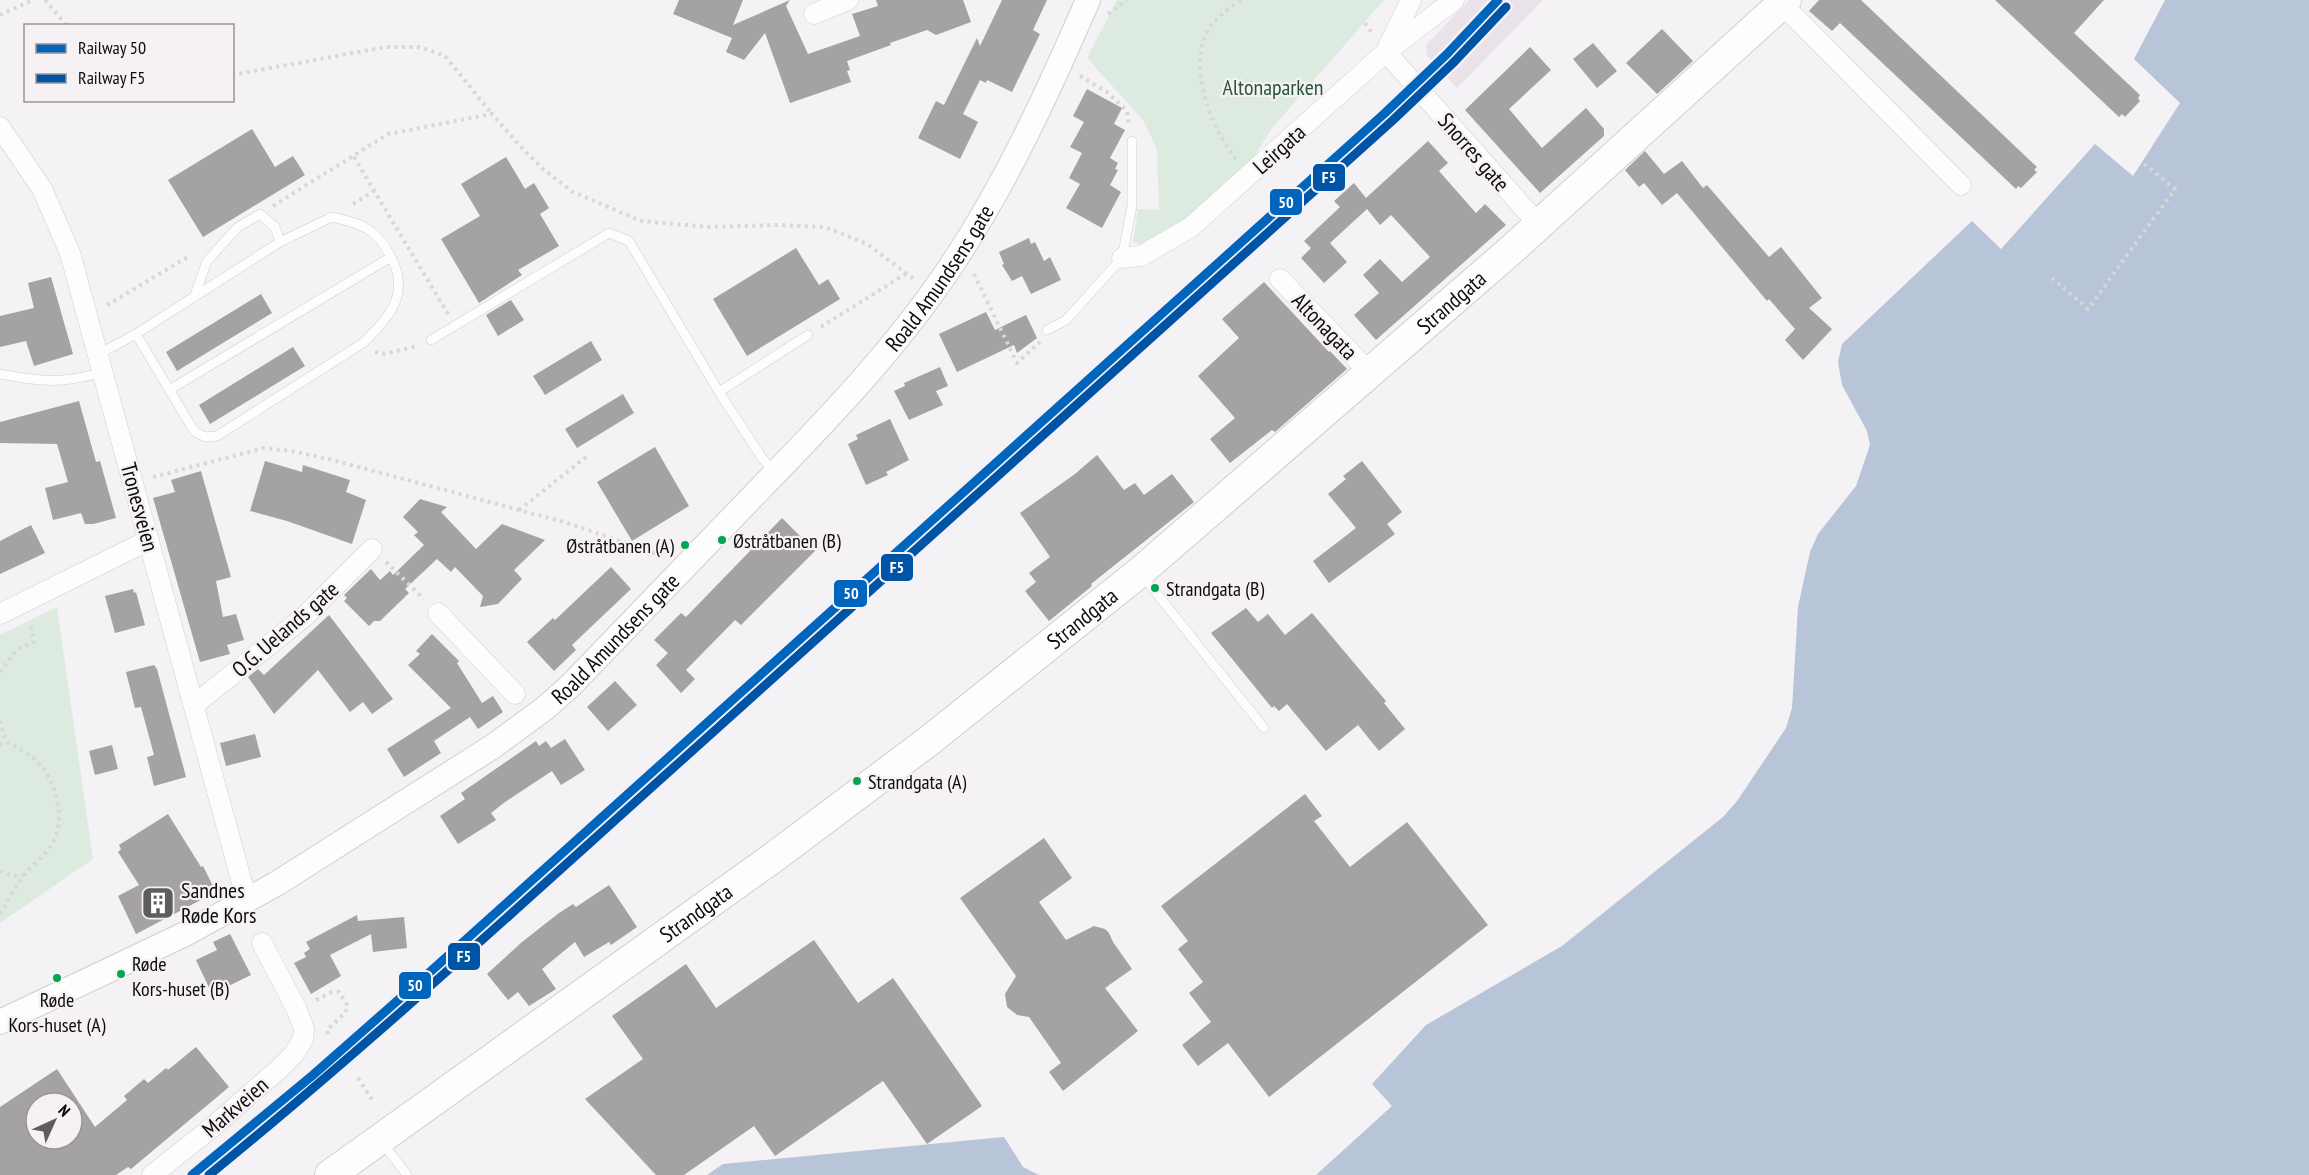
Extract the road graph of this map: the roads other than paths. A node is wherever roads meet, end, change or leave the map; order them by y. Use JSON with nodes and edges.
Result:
{"nodes":[{"id":1,"x":848,"y":0,"type":"edge"},
{"id":2,"x":1411,"y":0,"type":"edge"},
{"id":3,"x":1454,"y":0,"type":"edge"},
{"id":4,"x":1784,"y":2,"type":"edge"},
{"id":5,"x":1094,"y":10,"type":"edge"},
{"id":6,"x":814,"y":14,"type":"dead end"},
{"id":7,"x":1386,"y":52,"type":"junction"},
{"id":8,"x":0,"y":127,"type":"edge"},
{"id":9,"x":1132,"y":141,"type":"road end"},
{"id":10,"x":1961,"y":184,"type":"dead end"},
{"id":11,"x":1539,"y":225,"type":"junction"},
{"id":12,"x":280,"y":242,"type":"junction"},
{"id":13,"x":391,"y":257,"type":"junction"},
{"id":14,"x":1122,"y":258,"type":"junction"},
{"id":15,"x":1280,"y":279,"type":"dead end"},
{"id":16,"x":195,"y":295,"type":"junction"},
{"id":17,"x":1047,"y":330,"type":"dead end"},
{"id":18,"x":136,"y":334,"type":"junction"},
{"id":19,"x":808,"y":335,"type":"road end"},
{"id":20,"x":431,"y":340,"type":"road end"},
{"id":21,"x":101,"y":363,"type":"junction"},
{"id":22,"x":1370,"y":373,"type":"junction"},
{"id":23,"x":0,"y":374,"type":"edge"},
{"id":24,"x":169,"y":390,"type":"junction"},
{"id":25,"x":719,"y":392,"type":"junction"},
{"id":26,"x":775,"y":473,"type":"junction"},
{"id":27,"x":148,"y":540,"type":"junction"},
{"id":28,"x":372,"y":549,"type":"road end"},
{"id":29,"x":1140,"y":572,"type":"junction"},
{"id":30,"x":438,"y":613,"type":"road end"},
{"id":31,"x":0,"y":614,"type":"edge"},
{"id":32,"x":515,"y":694,"type":"dead end"},
{"id":33,"x":194,"y":705,"type":"junction"},
{"id":34,"x":1264,"y":728,"type":"dead end"},
{"id":35,"x":247,"y":901,"type":"junction"},
{"id":36,"x":262,"y":943,"type":"dead end"},
{"id":37,"x":0,"y":1022,"type":"edge"},
{"id":38,"x":381,"y":1140,"type":"junction"},
{"id":39,"x":152,"y":1175,"type":"edge"},
{"id":40,"x":330,"y":1175,"type":"edge"},
{"id":41,"x":407,"y":1175,"type":"edge"}],
"edges":[{"from":1,"to":6,"type":"street"},
{"from":2,"to":7,"type":"street"},
{"from":3,"to":7,"type":"street","name":"Leirgata"},
{"from":4,"to":10,"type":"street"},
{"from":4,"to":11,"type":"main road","name":"Strandgata"},
{"from":5,"to":26,"type":"street","name":"Roald Amundsens gate"},
{"from":7,"to":11,"type":"street","name":"Snorres gate"},
{"from":7,"to":14,"type":"street","name":"Leirgata"},
{"from":8,"to":21,"type":"street","name":"Tronesveien"},
{"from":9,"to":14,"type":"lane"},
{"from":11,"to":22,"type":"main road","name":"Strandgata"},
{"from":12,"to":13,"type":"lane"},
{"from":12,"to":16,"type":"lane"},
{"from":12,"to":16,"type":"lane"},
{"from":13,"to":24,"type":"lane"},
{"from":13,"to":24,"type":"lane"},
{"from":14,"to":17,"type":"lane"},
{"from":15,"to":22,"type":"street","name":"Altonagata"},
{"from":16,"to":18,"type":"lane"},
{"from":18,"to":21,"type":"lane"},
{"from":18,"to":24,"type":"lane"},
{"from":19,"to":25,"type":"lane"},
{"from":20,"to":25,"type":"lane"},
{"from":21,"to":23,"type":"lane"},
{"from":21,"to":27,"type":"street","name":"Tronesveien"},
{"from":22,"to":29,"type":"main road","name":"Strandgata"},
{"from":25,"to":26,"type":"lane"},
{"from":26,"to":35,"type":"street","name":"Roald Amundsens gate"},
{"from":27,"to":31,"type":"street"},
{"from":27,"to":33,"type":"street","name":"Tronesveien"},
{"from":28,"to":33,"type":"street","name":"O.G. Uelands gate"},
{"from":29,"to":34,"type":"lane"},
{"from":29,"to":38,"type":"main road","name":"Strandgata"},
{"from":30,"to":32,"type":"street"},
{"from":33,"to":35,"type":"street","name":"Tronesveien"},
{"from":35,"to":37,"type":"street","name":"Roald Amundsens gate"},
{"from":36,"to":39,"type":"street","name":"Markveien"},
{"from":38,"to":40,"type":"main road","name":"Strandgata"},
{"from":38,"to":41,"type":"lane"}]}
